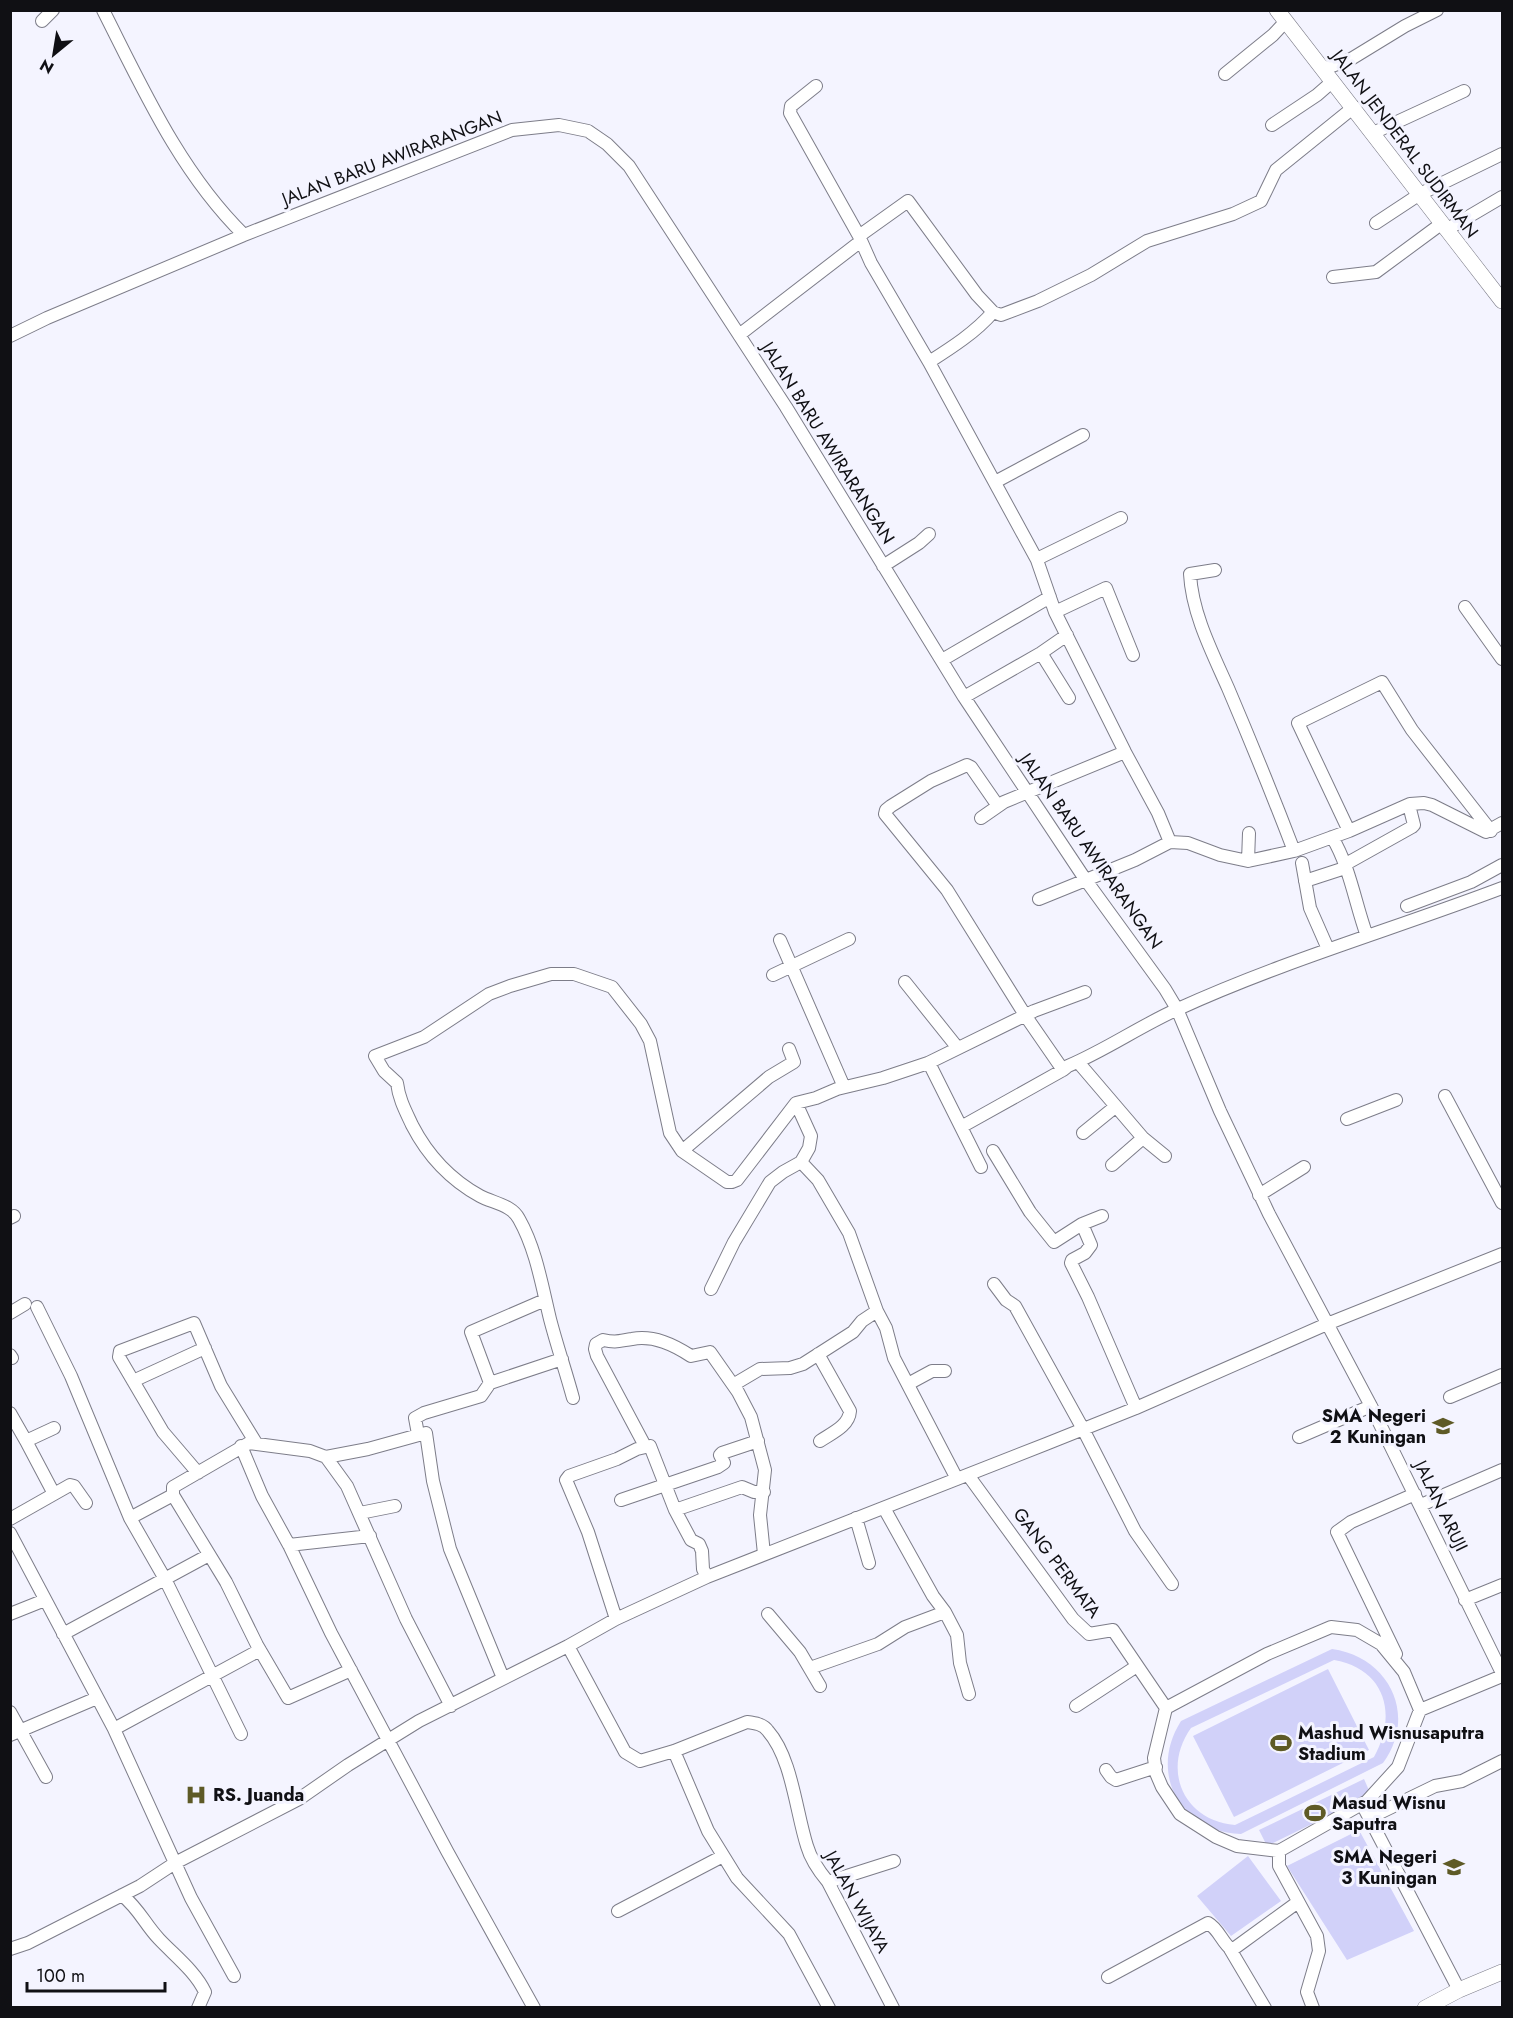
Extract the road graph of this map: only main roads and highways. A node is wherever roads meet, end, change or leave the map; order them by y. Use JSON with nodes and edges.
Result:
{"nodes":[{"id":1,"x":1282,"y":16,"type":"edge"},
{"id":2,"x":1503,"y":301,"type":"edge"},
{"id":3,"x":1503,"y":1972,"type":"edge"},
{"id":4,"x":1425,"y":2007,"type":"edge"}],
"edges":[{"from":1,"to":2,"type":"main road","name":"JALAN JENDERAL SUDIRMAN"},
{"from":3,"to":4,"type":"main road"}]}
